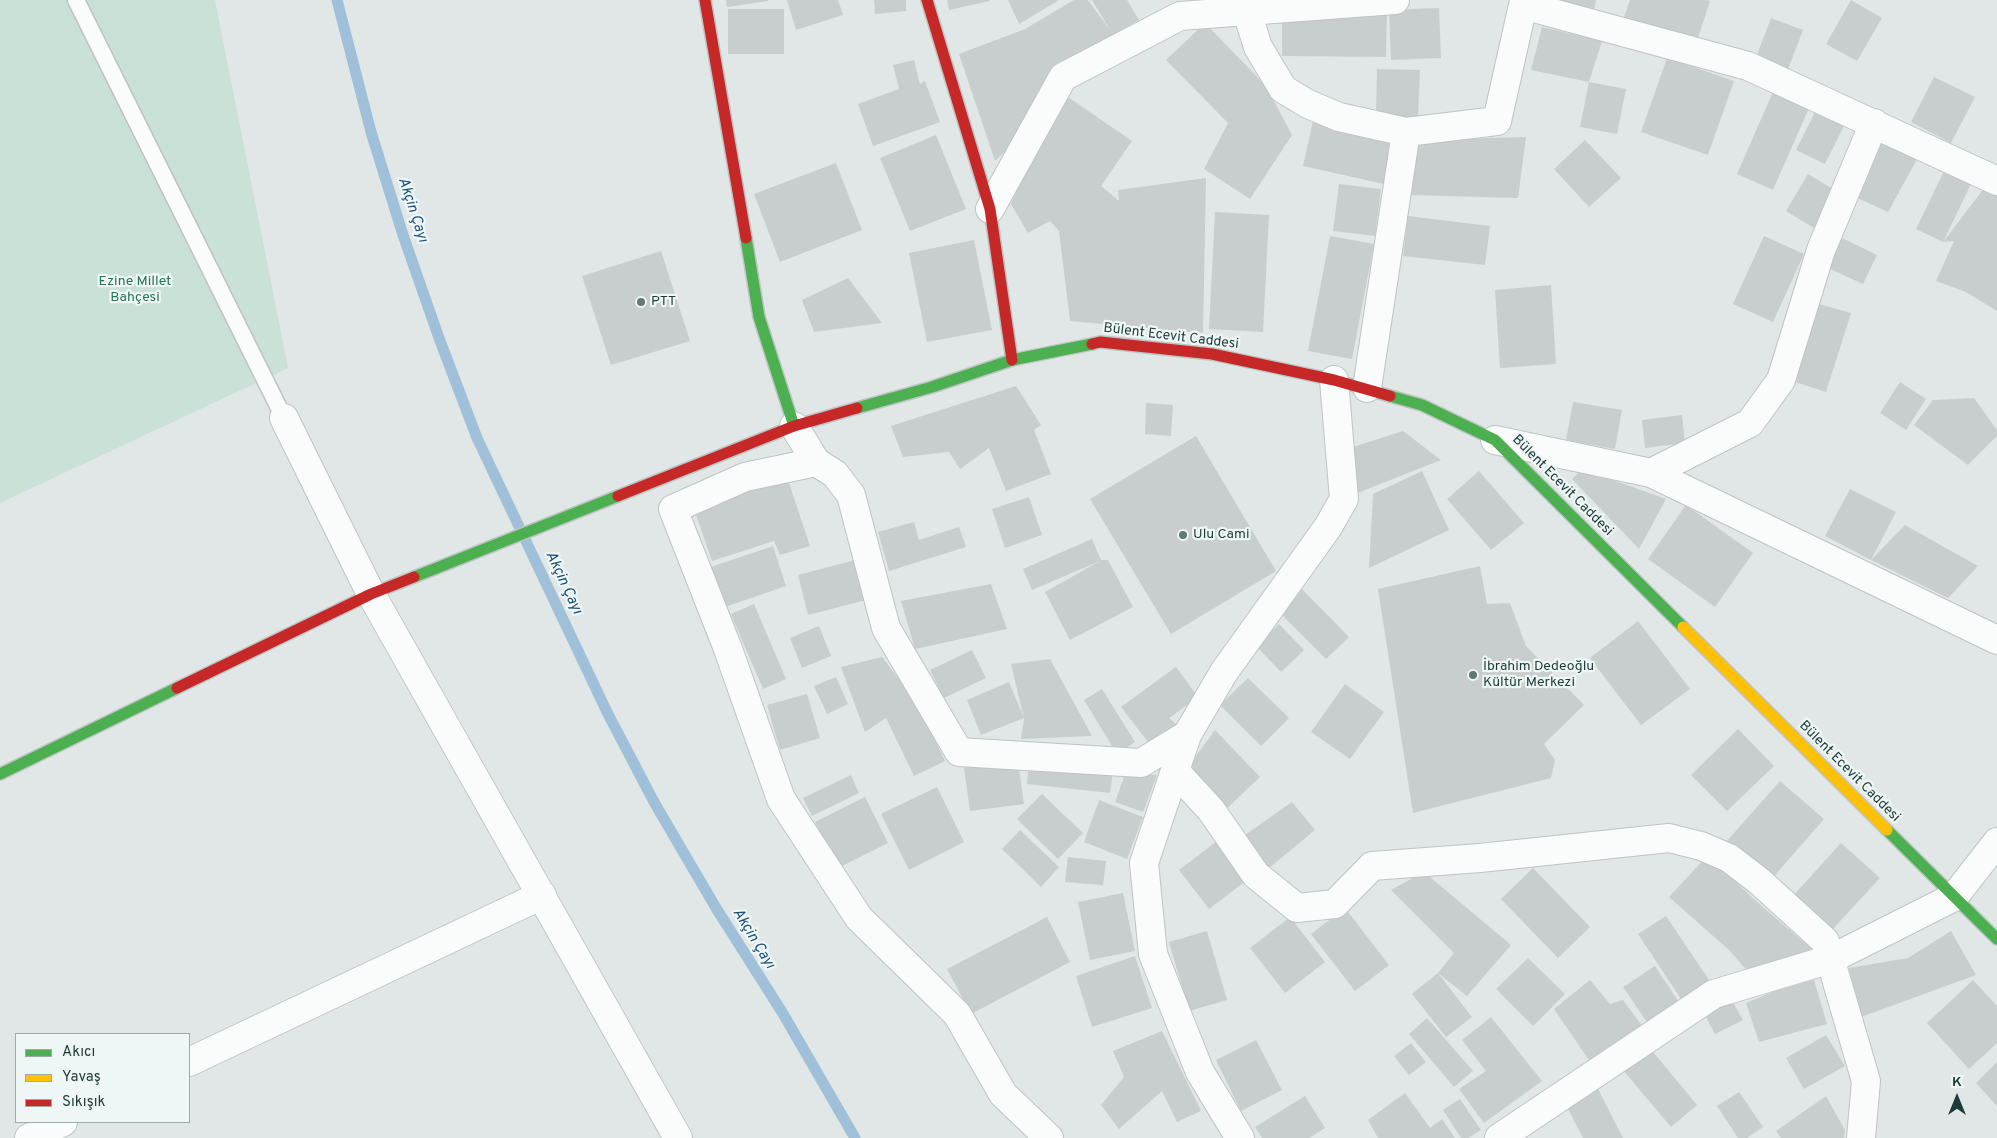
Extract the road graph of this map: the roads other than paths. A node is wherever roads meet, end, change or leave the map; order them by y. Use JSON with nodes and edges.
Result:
{"nodes":[{"id":1,"x":76,"y":0,"type":"edge"},
{"id":2,"x":705,"y":0,"type":"edge"},
{"id":3,"x":927,"y":0,"type":"edge"},
{"id":4,"x":1395,"y":0,"type":"edge"},
{"id":5,"x":1352,"y":2,"type":"edge"},
{"id":6,"x":1516,"y":2,"type":"edge"},
{"id":7,"x":1177,"y":8,"type":"edge"},
{"id":8,"x":1246,"y":12,"type":"junction"},
{"id":9,"x":1874,"y":123,"type":"junction"},
{"id":10,"x":1406,"y":132,"type":"junction"},
{"id":11,"x":1997,"y":181,"type":"edge"},
{"id":12,"x":990,"y":209,"type":"junction"},
{"id":13,"x":1012,"y":360,"type":"junction"},
{"id":14,"x":1334,"y":380,"type":"junction"},
{"id":15,"x":1367,"y":388,"type":"junction"},
{"id":16,"x":284,"y":418,"type":"joint"},
{"id":17,"x":794,"y":426,"type":"junction"},
{"id":18,"x":1496,"y":440,"type":"junction"},
{"id":19,"x":816,"y":462,"type":"junction"},
{"id":20,"x":1652,"y":473,"type":"junction"},
{"id":21,"x":371,"y":594,"type":"junction"},
{"id":22,"x":1997,"y":640,"type":"edge"},
{"id":23,"x":1187,"y":735,"type":"junction"},
{"id":24,"x":1175,"y":771,"type":"junction"},
{"id":25,"x":0,"y":774,"type":"edge"},
{"id":26,"x":1997,"y":842,"type":"edge"},
{"id":27,"x":542,"y":895,"type":"junction"},
{"id":28,"x":1954,"y":897,"type":"junction"},
{"id":29,"x":1997,"y":939,"type":"edge"},
{"id":30,"x":1831,"y":959,"type":"junction"},
{"id":31,"x":190,"y":1062,"type":"edge"},
{"id":32,"x":61,"y":1123,"type":"edge"},
{"id":33,"x":29,"y":1138,"type":"edge"},
{"id":34,"x":678,"y":1138,"type":"edge"},
{"id":35,"x":1049,"y":1138,"type":"edge"},
{"id":36,"x":1240,"y":1138,"type":"edge"},
{"id":37,"x":1500,"y":1138,"type":"edge"},
{"id":38,"x":1860,"y":1138,"type":"edge"}],
"edges":[{"from":1,"to":16,"type":"lane"},
{"from":2,"to":17,"type":"main road"},
{"from":3,"to":12,"type":"main road"},
{"from":4,"to":5,"type":"street"},
{"from":5,"to":8,"type":"street"},
{"from":6,"to":9,"type":"street"},
{"from":6,"to":10,"type":"street"},
{"from":7,"to":8,"type":"street"},
{"from":7,"to":12,"type":"street"},
{"from":8,"to":10,"type":"street"},
{"from":9,"to":11,"type":"street"},
{"from":9,"to":20,"type":"street"},
{"from":10,"to":15,"type":"street"},
{"from":12,"to":13,"type":"main road"},
{"from":13,"to":14,"type":"main road","name":"Bülent Ecevit Caddesi"},
{"from":13,"to":17,"type":"main road","name":"Bülent Ecevit Caddesi"},
{"from":14,"to":15,"type":"main road","name":"Bülent Ecevit Caddesi"},
{"from":14,"to":23,"type":"street"},
{"from":15,"to":18,"type":"main road","name":"Bülent Ecevit Caddesi"},
{"from":16,"to":21,"type":"street"},
{"from":17,"to":19,"type":"street"},
{"from":17,"to":21,"type":"main road","name":"Bülent Ecevit Caddesi"},
{"from":18,"to":20,"type":"street"},
{"from":18,"to":28,"type":"main road","name":"Bülent Ecevit Caddesi"},
{"from":19,"to":23,"type":"street"},
{"from":19,"to":35,"type":"street"},
{"from":20,"to":22,"type":"street"},
{"from":21,"to":25,"type":"main road","name":"Bülent Ecevit Caddesi"},
{"from":21,"to":27,"type":"street"},
{"from":23,"to":24,"type":"street"},
{"from":24,"to":30,"type":"street"},
{"from":24,"to":36,"type":"street"},
{"from":26,"to":28,"type":"street"},
{"from":27,"to":31,"type":"street"},
{"from":27,"to":34,"type":"street"},
{"from":28,"to":29,"type":"main road","name":"Bülent Ecevit Caddesi"},
{"from":28,"to":30,"type":"street"},
{"from":30,"to":37,"type":"street"},
{"from":30,"to":38,"type":"street"},
{"from":32,"to":33,"type":"street"}]}
